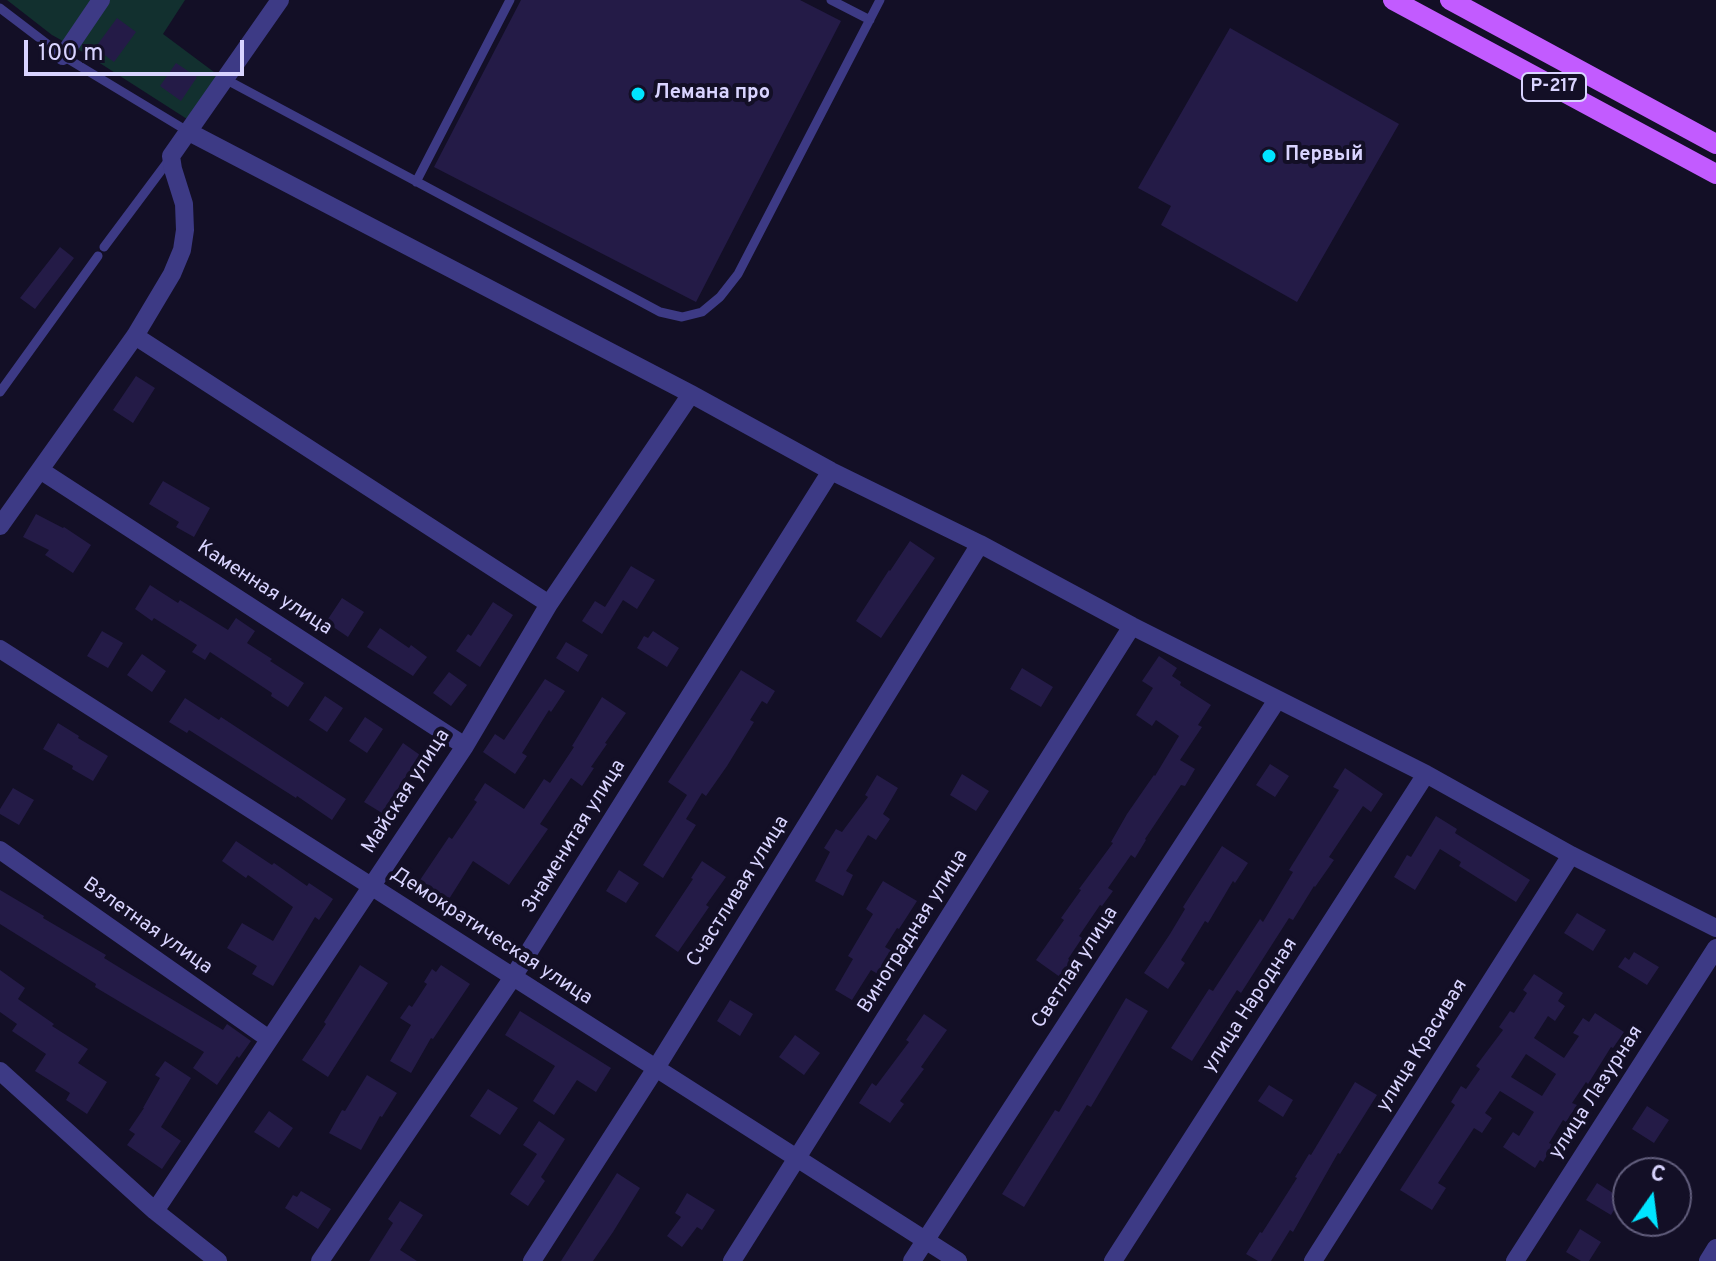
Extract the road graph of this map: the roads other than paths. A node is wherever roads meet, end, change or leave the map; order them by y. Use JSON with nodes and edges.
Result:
{"nodes":[{"id":1,"x":101,"y":0,"type":"edge"},
{"id":2,"x":280,"y":0,"type":"edge"},
{"id":3,"x":510,"y":0,"type":"edge"},
{"id":4,"x":831,"y":0,"type":"edge"},
{"id":5,"x":880,"y":0,"type":"edge"},
{"id":6,"x":1393,"y":0,"type":"edge"},
{"id":7,"x":1450,"y":0,"type":"edge"},
{"id":8,"x":0,"y":8,"type":"edge"},
{"id":9,"x":870,"y":20,"type":"junction"},
{"id":10,"x":63,"y":56,"type":"junction"},
{"id":11,"x":225,"y":79,"type":"junction"},
{"id":12,"x":189,"y":132,"type":"junction"},
{"id":13,"x":1716,"y":144,"type":"edge"},
{"id":14,"x":171,"y":156,"type":"junction"},
{"id":15,"x":1716,"y":174,"type":"edge"},
{"id":16,"x":416,"y":182,"type":"junction"},
{"id":17,"x":104,"y":247,"type":"dead end"},
{"id":18,"x":98,"y":256,"type":"dead end"},
{"id":19,"x":135,"y":336,"type":"junction"},
{"id":20,"x":0,"y":392,"type":"edge"},
{"id":21,"x":691,"y":394,"type":"junction"},
{"id":22,"x":40,"y":470,"type":"junction"},
{"id":23,"x":831,"y":471,"type":"junction"},
{"id":24,"x":0,"y":526,"type":"edge"},
{"id":25,"x":980,"y":544,"type":"junction"},
{"id":26,"x":549,"y":604,"type":"junction"},
{"id":27,"x":1132,"y":626,"type":"junction"},
{"id":28,"x":0,"y":649,"type":"edge"},
{"id":29,"x":1277,"y":700,"type":"junction"},
{"id":30,"x":465,"y":746,"type":"junction"},
{"id":31,"x":1426,"y":774,"type":"junction"},
{"id":32,"x":0,"y":850,"type":"edge"},
{"id":33,"x":1571,"y":855,"type":"junction"},
{"id":34,"x":371,"y":887,"type":"junction"},
{"id":35,"x":1716,"y":928,"type":"edge"},
{"id":36,"x":1716,"y":948,"type":"edge"},
{"id":37,"x":513,"y":977,"type":"junction"},
{"id":38,"x":269,"y":1039,"type":"junction"},
{"id":39,"x":656,"y":1068,"type":"junction"},
{"id":40,"x":0,"y":1071,"type":"edge"},
{"id":41,"x":797,"y":1159,"type":"junction"},
{"id":42,"x":155,"y":1211,"type":"junction"},
{"id":43,"x":925,"y":1240,"type":"junction"},
{"id":44,"x":1716,"y":1248,"type":"edge"},
{"id":45,"x":218,"y":1261,"type":"edge"},
{"id":46,"x":320,"y":1261,"type":"edge"},
{"id":47,"x":532,"y":1261,"type":"edge"},
{"id":48,"x":732,"y":1261,"type":"edge"},
{"id":49,"x":912,"y":1261,"type":"edge"},
{"id":50,"x":958,"y":1261,"type":"edge"},
{"id":51,"x":1113,"y":1261,"type":"edge"},
{"id":52,"x":1313,"y":1261,"type":"edge"},
{"id":53,"x":1515,"y":1261,"type":"edge"},
{"id":54,"x":1708,"y":1261,"type":"edge"}],
"edges":[{"from":1,"to":10,"type":"street"},
{"from":2,"to":11,"type":"street"},
{"from":3,"to":16,"type":"lane"},
{"from":4,"to":9,"type":"lane"},
{"from":5,"to":9,"type":"lane"},
{"from":6,"to":15,"type":"main road","number":"Р-217"},
{"from":7,"to":13,"type":"main road","number":"Р-217"},
{"from":8,"to":10,"type":"lane"},
{"from":9,"to":16,"type":"lane"},
{"from":10,"to":12,"type":"lane"},
{"from":11,"to":12,"type":"street"},
{"from":11,"to":16,"type":"lane"},
{"from":12,"to":14,"type":"street"},
{"from":12,"to":21,"type":"street"},
{"from":14,"to":17,"type":"lane"},
{"from":14,"to":19,"type":"street"},
{"from":18,"to":20,"type":"lane"},
{"from":19,"to":22,"type":"street"},
{"from":19,"to":26,"type":"street"},
{"from":21,"to":23,"type":"street"},
{"from":21,"to":26,"type":"street","name":"Майская улица"},
{"from":22,"to":24,"type":"street"},
{"from":22,"to":30,"type":"street","name":"Каменная улица"},
{"from":23,"to":25,"type":"street"},
{"from":23,"to":37,"type":"street","name":"Знаменитая улица"},
{"from":25,"to":27,"type":"street"},
{"from":25,"to":39,"type":"street","name":"Счастливая улица"},
{"from":26,"to":30,"type":"street","name":"Майская улица"},
{"from":27,"to":29,"type":"street"},
{"from":27,"to":41,"type":"street","name":"Виноградная улица"},
{"from":28,"to":34,"type":"street","name":"Демократическая улица"},
{"from":29,"to":31,"type":"street"},
{"from":29,"to":43,"type":"street","name":"Светлая улица"},
{"from":30,"to":34,"type":"street","name":"Майская улица"},
{"from":31,"to":33,"type":"street"},
{"from":31,"to":51,"type":"street","name":"улица Народная"},
{"from":32,"to":38,"type":"street","name":"Взлетная улица"},
{"from":33,"to":35,"type":"street"},
{"from":33,"to":52,"type":"street","name":"улица Красивая"},
{"from":34,"to":37,"type":"street","name":"Демократическая улица"},
{"from":34,"to":38,"type":"street","name":"Майская улица"},
{"from":36,"to":53,"type":"street","name":"улица Лазурная"},
{"from":37,"to":39,"type":"street","name":"Демократическая улица"},
{"from":37,"to":46,"type":"street","name":"Знаменитая улица"},
{"from":38,"to":42,"type":"street","name":"Майская улица"},
{"from":39,"to":41,"type":"street","name":"Демократическая улица"},
{"from":39,"to":47,"type":"street","name":"Счастливая улица"},
{"from":40,"to":42,"type":"street"},
{"from":41,"to":43,"type":"street","name":"Демократическая улица"},
{"from":41,"to":48,"type":"street","name":"Виноградная улица"},
{"from":42,"to":45,"type":"street"},
{"from":43,"to":49,"type":"street","name":"Светлая улица"},
{"from":43,"to":50,"type":"street","name":"Демократическая улица"},
{"from":44,"to":54,"type":"street"}]}
